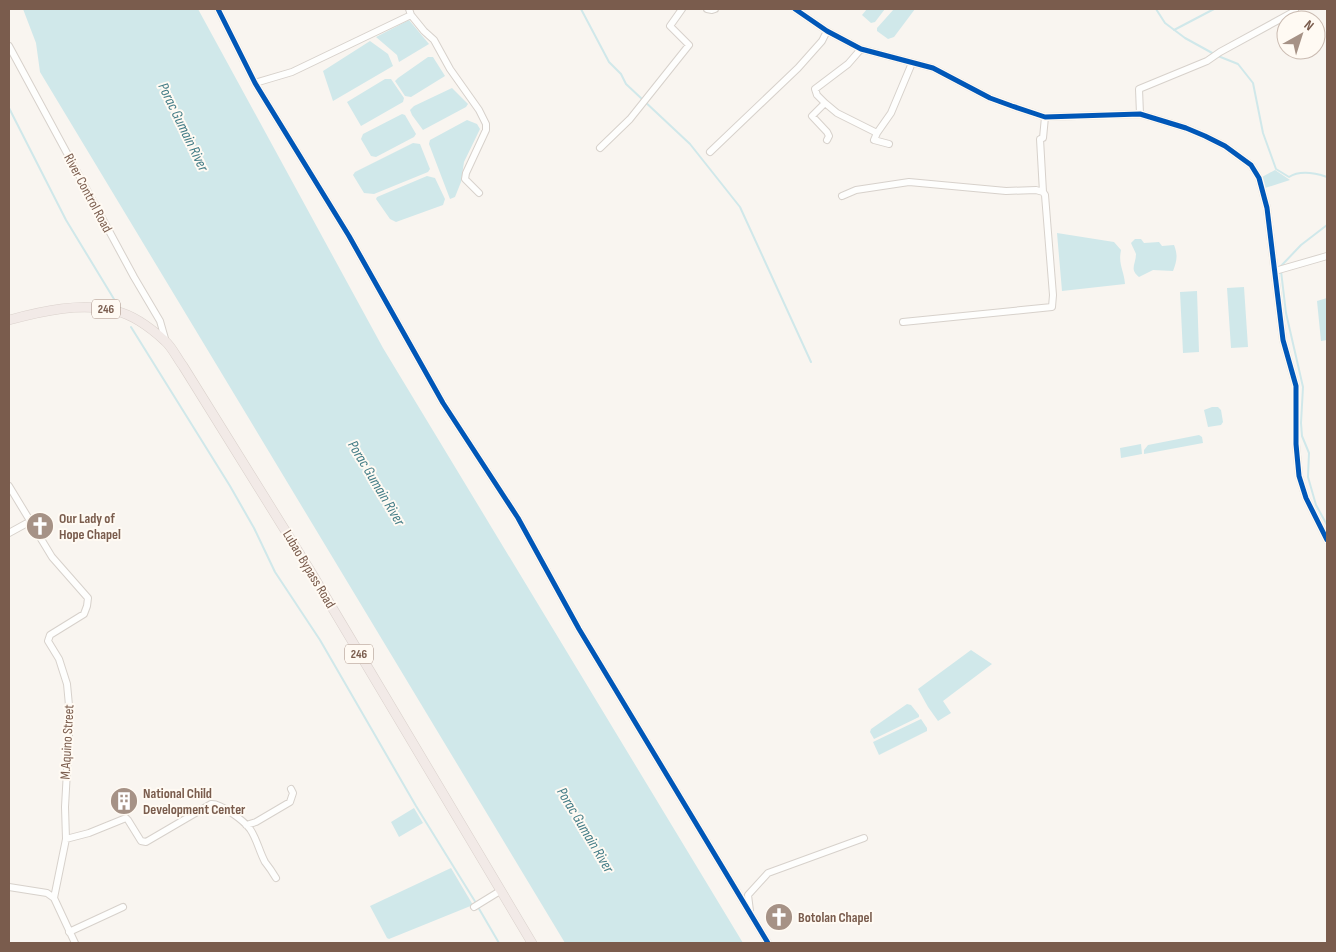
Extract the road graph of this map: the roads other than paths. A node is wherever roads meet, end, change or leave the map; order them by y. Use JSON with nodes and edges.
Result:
{"nodes":[{"id":1,"x":218,"y":9,"type":"edge"},
{"id":2,"x":682,"y":9,"type":"edge"},
{"id":3,"x":707,"y":9,"type":"edge"},
{"id":4,"x":715,"y":9,"type":"edge"},
{"id":5,"x":796,"y":9,"type":"edge"},
{"id":6,"x":1297,"y":9,"type":"edge"},
{"id":7,"x":410,"y":12,"type":"edge"},
{"id":8,"x":827,"y":31,"type":"junction"},
{"id":9,"x":9,"y":46,"type":"edge"},
{"id":10,"x":861,"y":49,"type":"junction"},
{"id":11,"x":912,"y":63,"type":"junction"},
{"id":12,"x":255,"y":83,"type":"junction"},
{"id":13,"x":825,"y":102,"type":"junction"},
{"id":14,"x":1140,"y":114,"type":"junction"},
{"id":15,"x":1044,"y":117,"type":"junction"},
{"id":16,"x":877,"y":133,"type":"junction"},
{"id":17,"x":827,"y":140,"type":"dead end"},
{"id":18,"x":889,"y":144,"type":"dead end"},
{"id":19,"x":600,"y":148,"type":"dead end"},
{"id":20,"x":710,"y":152,"type":"dead end"},
{"id":21,"x":1043,"y":192,"type":"junction"},
{"id":22,"x":479,"y":193,"type":"dead end"},
{"id":23,"x":842,"y":196,"type":"dead end"},
{"id":24,"x":1327,"y":256,"type":"edge"},
{"id":25,"x":1275,"y":271,"type":"junction"},
{"id":26,"x":9,"y":320,"type":"edge"},
{"id":27,"x":903,"y":322,"type":"dead end"},
{"id":28,"x":166,"y":342,"type":"junction"},
{"id":29,"x":9,"y":486,"type":"edge"},
{"id":30,"x":29,"y":522,"type":"junction"},
{"id":31,"x":9,"y":533,"type":"edge"},
{"id":32,"x":1327,"y":540,"type":"edge"},
{"id":33,"x":291,"y":789,"type":"dead end"},
{"id":34,"x":246,"y":825,"type":"junction"},
{"id":35,"x":864,"y":838,"type":"dead end"},
{"id":36,"x":66,"y":839,"type":"junction"},
{"id":37,"x":276,"y":878,"type":"dead end"},
{"id":38,"x":9,"y":887,"type":"edge"},
{"id":39,"x":500,"y":891,"type":"junction"},
{"id":40,"x":54,"y":898,"type":"junction"},
{"id":41,"x":476,"y":905,"type":"dead end"},
{"id":42,"x":123,"y":907,"type":"dead end"},
{"id":43,"x":750,"y":914,"type":"junction"},
{"id":44,"x":69,"y":932,"type":"junction"},
{"id":45,"x":75,"y":943,"type":"edge"},
{"id":46,"x":532,"y":943,"type":"edge"},
{"id":47,"x":768,"y":943,"type":"edge"}],
"edges":[{"from":1,"to":12,"type":"street"},
{"from":2,"to":19,"type":"street"},
{"from":3,"to":4,"type":"street"},
{"from":5,"to":8,"type":"street"},
{"from":6,"to":14,"type":"street"},
{"from":7,"to":12,"type":"street"},
{"from":7,"to":22,"type":"street"},
{"from":8,"to":10,"type":"street"},
{"from":8,"to":20,"type":"street"},
{"from":9,"to":28,"type":"street","name":"River Control Road"},
{"from":10,"to":11,"type":"street"},
{"from":10,"to":13,"type":"street"},
{"from":11,"to":15,"type":"street"},
{"from":11,"to":16,"type":"street"},
{"from":12,"to":43,"type":"street"},
{"from":13,"to":16,"type":"street"},
{"from":13,"to":17,"type":"street"},
{"from":14,"to":15,"type":"street"},
{"from":14,"to":25,"type":"street"},
{"from":15,"to":21,"type":"street"},
{"from":16,"to":18,"type":"street"},
{"from":21,"to":23,"type":"street"},
{"from":21,"to":27,"type":"street"},
{"from":24,"to":25,"type":"street"},
{"from":25,"to":32,"type":"street"},
{"from":26,"to":28,"type":"highway","name":"Lubao Bypass Road","number":"246"},
{"from":28,"to":39,"type":"highway","name":"Lubao Bypass Road","number":"246"},
{"from":29,"to":30,"type":"street","name":"M.Aquino Street"},
{"from":30,"to":31,"type":"street"},
{"from":30,"to":36,"type":"street","name":"M.Aquino Street"},
{"from":33,"to":34,"type":"street"},
{"from":34,"to":36,"type":"street"},
{"from":34,"to":37,"type":"street"},
{"from":35,"to":43,"type":"street"},
{"from":36,"to":40,"type":"street","name":"M.Aquino Street"},
{"from":38,"to":40,"type":"street"},
{"from":39,"to":41,"type":"street"},
{"from":39,"to":46,"type":"highway","name":"Lubao Bypass Road","number":"246"},
{"from":40,"to":44,"type":"street"},
{"from":42,"to":44,"type":"street"},
{"from":43,"to":47,"type":"street"},
{"from":44,"to":45,"type":"street"}]}
